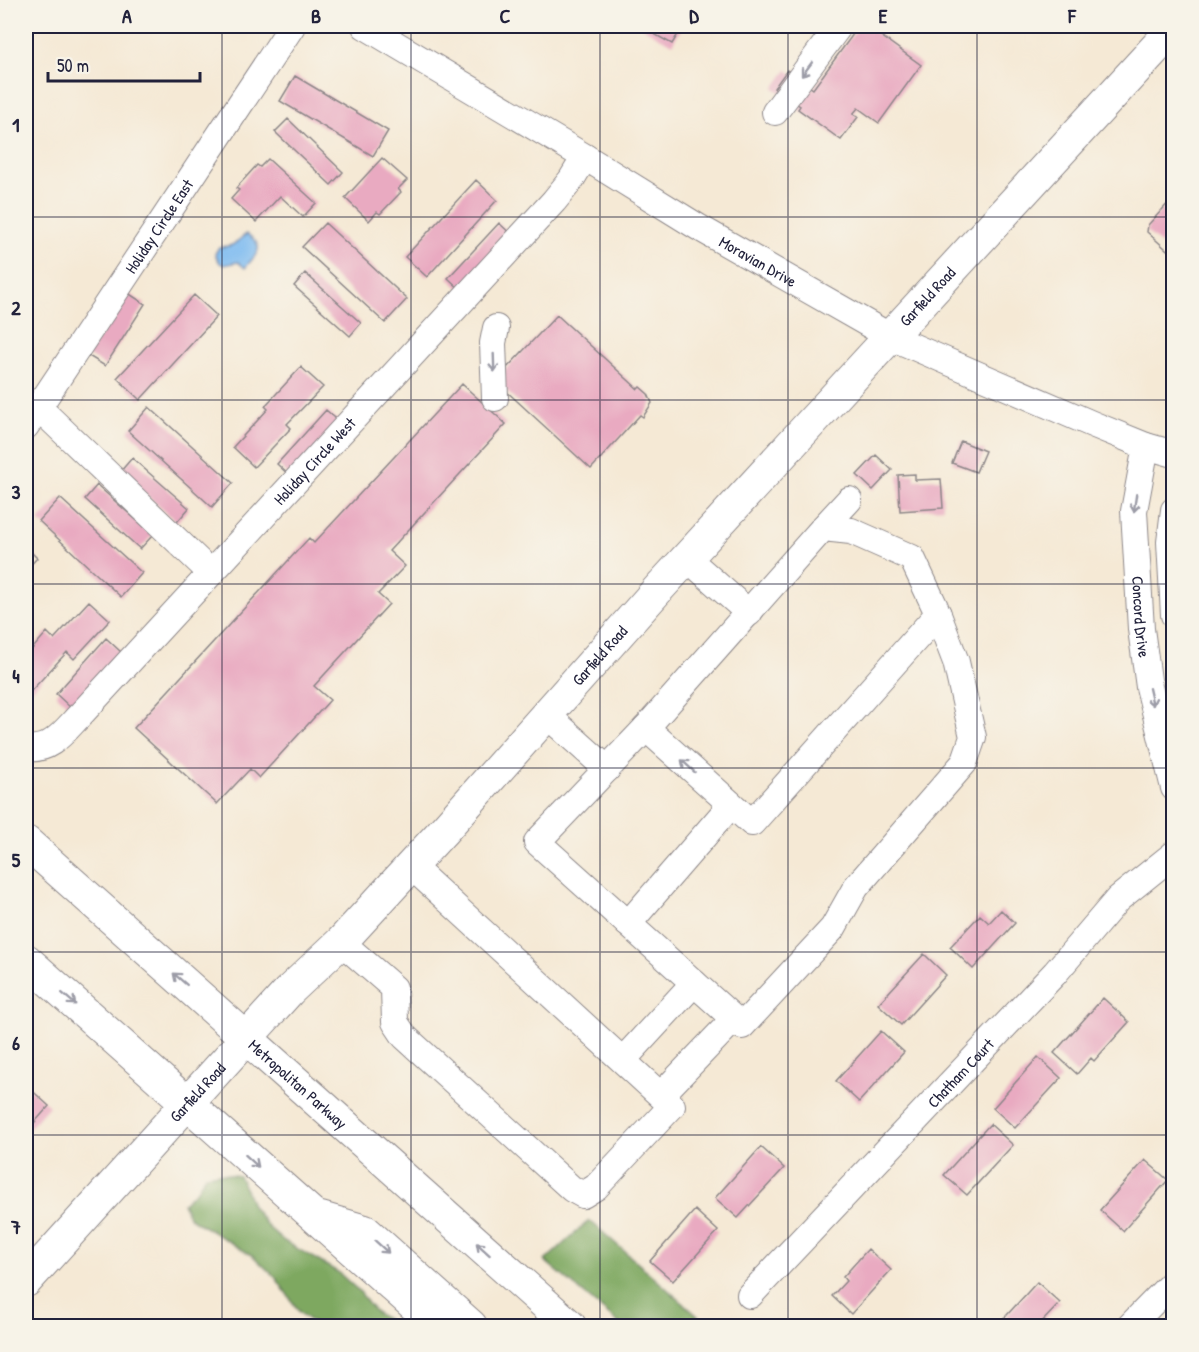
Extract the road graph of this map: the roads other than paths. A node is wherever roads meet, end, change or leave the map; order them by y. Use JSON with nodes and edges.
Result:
{"nodes":[{"id":1,"x":292,"y":26,"type":"edge"},
{"id":2,"x":365,"y":26,"type":"edge"},
{"id":3,"x":839,"y":26,"type":"edge"},
{"id":4,"x":1173,"y":28,"type":"edge"},
{"id":5,"x":775,"y":112,"type":"dead end"},
{"id":6,"x":585,"y":157,"type":"junction"},
{"id":7,"x":496,"y":327,"type":"dead end"},
{"id":8,"x":891,"y":337,"type":"junction"},
{"id":9,"x":495,"y":398,"type":"dead end"},
{"id":10,"x":32,"y":416,"type":"edge"},
{"id":11,"x":1146,"y":446,"type":"junction"},
{"id":12,"x":1173,"y":454,"type":"edge"},
{"id":13,"x":849,"y":500,"type":"dead end"},
{"id":14,"x":1173,"y":510,"type":"edge"},
{"id":15,"x":824,"y":528,"type":"junction"},
{"id":16,"x":687,"y":558,"type":"junction"},
{"id":17,"x":211,"y":573,"type":"junction"},
{"id":18,"x":749,"y":613,"type":"junction"},
{"id":19,"x":938,"y":614,"type":"junction"},
{"id":20,"x":1173,"y":615,"type":"edge"},
{"id":21,"x":547,"y":715,"type":"junction"},
{"id":22,"x":646,"y":728,"type":"junction"},
{"id":23,"x":28,"y":748,"type":"edge"},
{"id":24,"x":607,"y":769,"type":"junction"},
{"id":25,"x":1173,"y":788,"type":"edge"},
{"id":26,"x":731,"y":805,"type":"junction"},
{"id":27,"x":26,"y":842,"type":"edge"},
{"id":28,"x":1173,"y":854,"type":"edge"},
{"id":29,"x":411,"y":866,"type":"junction"},
{"id":30,"x":628,"y":924,"type":"junction"},
{"id":31,"x":341,"y":942,"type":"junction"},
{"id":32,"x":26,"y":960,"type":"edge"},
{"id":33,"x":694,"y":983,"type":"junction"},
{"id":34,"x":734,"y":1020,"type":"junction"},
{"id":35,"x":246,"y":1038,"type":"junction"},
{"id":36,"x":622,"y":1059,"type":"junction"},
{"id":37,"x":661,"y":1095,"type":"junction"},
{"id":38,"x":186,"y":1102,"type":"junction"},
{"id":39,"x":311,"y":1215,"type":"junction"},
{"id":40,"x":26,"y":1281,"type":"edge"},
{"id":41,"x":1173,"y":1281,"type":"edge"},
{"id":42,"x":750,"y":1295,"type":"dead end"},
{"id":43,"x":438,"y":1326,"type":"edge"},
{"id":44,"x":471,"y":1326,"type":"edge"},
{"id":45,"x":570,"y":1326,"type":"edge"},
{"id":46,"x":1130,"y":1326,"type":"edge"}],
"edges":[{"from":1,"to":10,"type":"street","name":"Holiday Circle East"},
{"from":2,"to":6,"type":"street","name":"Moravian Drive"},
{"from":3,"to":5,"type":"street","one_way":true},
{"from":4,"to":8,"type":"main road","name":"Garfield Road"},
{"from":6,"to":8,"type":"street","name":"Moravian Drive"},
{"from":6,"to":17,"type":"street","name":"Holiday Circle West"},
{"from":7,"to":9,"type":"street","one_way":true},
{"from":8,"to":11,"type":"street","name":"Moravian Drive"},
{"from":8,"to":16,"type":"main road","name":"Garfield Road"},
{"from":10,"to":17,"type":"street"},
{"from":11,"to":12,"type":"street","name":"Moravian Drive"},
{"from":11,"to":25,"type":"street","name":"Concord Drive","one_way":true},
{"from":13,"to":15,"type":"street"},
{"from":14,"to":20,"type":"street","name":"Concord Drive"},
{"from":15,"to":18,"type":"street"},
{"from":15,"to":19,"type":"street"},
{"from":16,"to":18,"type":"street"},
{"from":16,"to":21,"type":"main road","name":"Garfield Road"},
{"from":17,"to":23,"type":"street","name":"Holiday Circle West"},
{"from":18,"to":22,"type":"street"},
{"from":19,"to":26,"type":"street"},
{"from":19,"to":34,"type":"street"},
{"from":21,"to":24,"type":"street"},
{"from":21,"to":29,"type":"main road","name":"Garfield Road"},
{"from":22,"to":24,"type":"street"},
{"from":26,"to":22,"type":"street","one_way":true},
{"from":24,"to":30,"type":"street"},
{"from":26,"to":30,"type":"street"},
{"from":35,"to":27,"type":"main road","name":"Metropolitan Parkway","one_way":true},
{"from":28,"to":42,"type":"street","name":"Chatham Court"},
{"from":29,"to":31,"type":"main road","name":"Garfield Road"},
{"from":29,"to":36,"type":"street"},
{"from":30,"to":33,"type":"street"},
{"from":31,"to":35,"type":"main road","name":"Garfield Road"},
{"from":31,"to":37,"type":"street"},
{"from":32,"to":38,"type":"main road","one_way":true},
{"from":33,"to":34,"type":"street"},
{"from":33,"to":36,"type":"street"},
{"from":34,"to":37,"type":"street"},
{"from":35,"to":38,"type":"main road","name":"Garfield Road"},
{"from":45,"to":35,"type":"main road","name":"Metropolitan Parkway","one_way":true},
{"from":36,"to":37,"type":"street"},
{"from":38,"to":39,"type":"main road","one_way":true},
{"from":38,"to":40,"type":"main road","name":"Garfield Road"},
{"from":39,"to":43,"type":"main road"},
{"from":39,"to":44,"type":"main road","one_way":true},
{"from":41,"to":46,"type":"street"}]}
